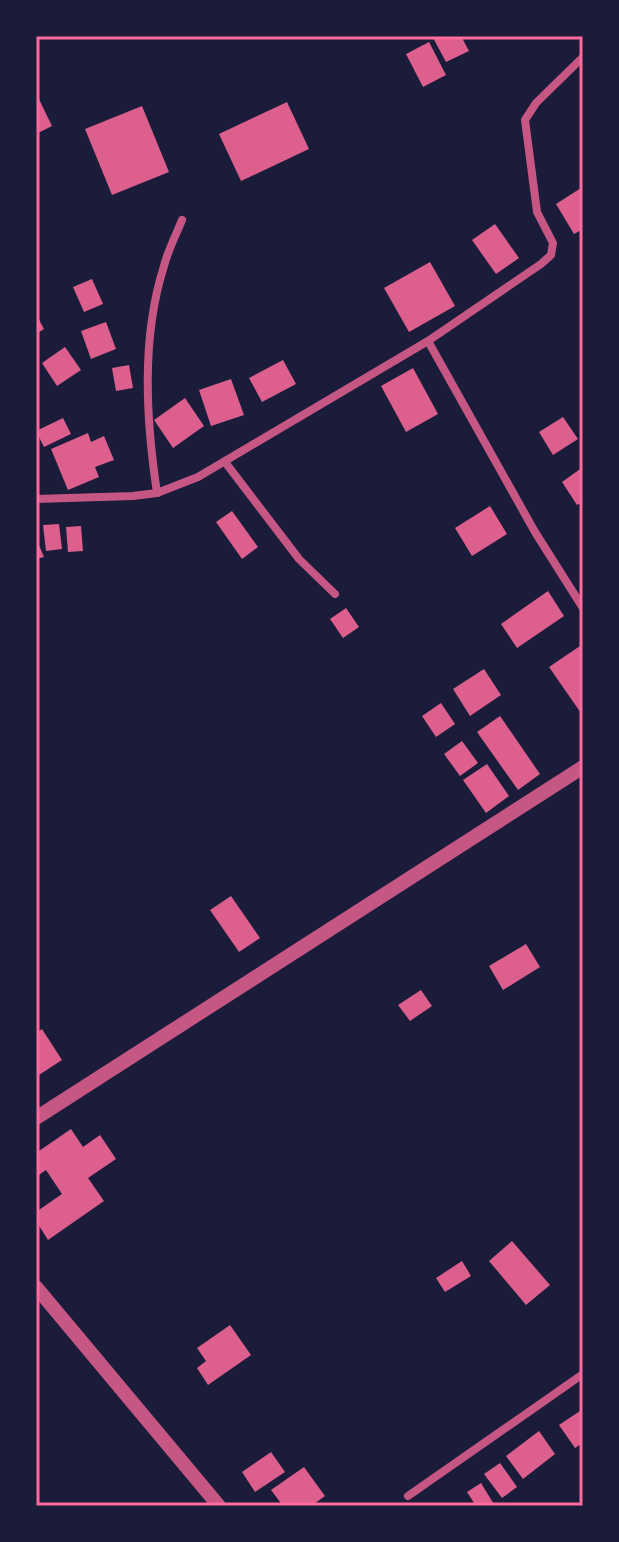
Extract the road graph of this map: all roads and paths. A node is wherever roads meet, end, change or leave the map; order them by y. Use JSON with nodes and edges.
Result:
{"nodes":[{"id":1,"x":583,"y":57,"type":"edge"},
{"id":2,"x":182,"y":220,"type":"dead end"},
{"id":3,"x":428,"y":341,"type":"junction"},
{"id":4,"x":225,"y":462,"type":"junction"},
{"id":5,"x":157,"y":493,"type":"junction"},
{"id":6,"x":36,"y":499,"type":"edge"},
{"id":7,"x":335,"y":594,"type":"dead end"},
{"id":8,"x":583,"y":608,"type":"edge"},
{"id":9,"x":583,"y":767,"type":"edge"},
{"id":10,"x":36,"y":1118,"type":"edge"},
{"id":11,"x":36,"y":1287,"type":"edge"},
{"id":12,"x":583,"y":1374,"type":"edge"},
{"id":13,"x":408,"y":1496,"type":"dead end"},
{"id":14,"x":219,"y":1506,"type":"edge"}],
"edges":[{"from":1,"to":3,"type":"street"},
{"from":2,"to":5,"type":"street"},
{"from":3,"to":4,"type":"street"},
{"from":3,"to":8,"type":"street"},
{"from":4,"to":5,"type":"street"},
{"from":4,"to":7,"type":"street"},
{"from":5,"to":6,"type":"street"},
{"from":9,"to":10,"type":"street"},
{"from":11,"to":14,"type":"street"},
{"from":12,"to":13,"type":"street"}]}
